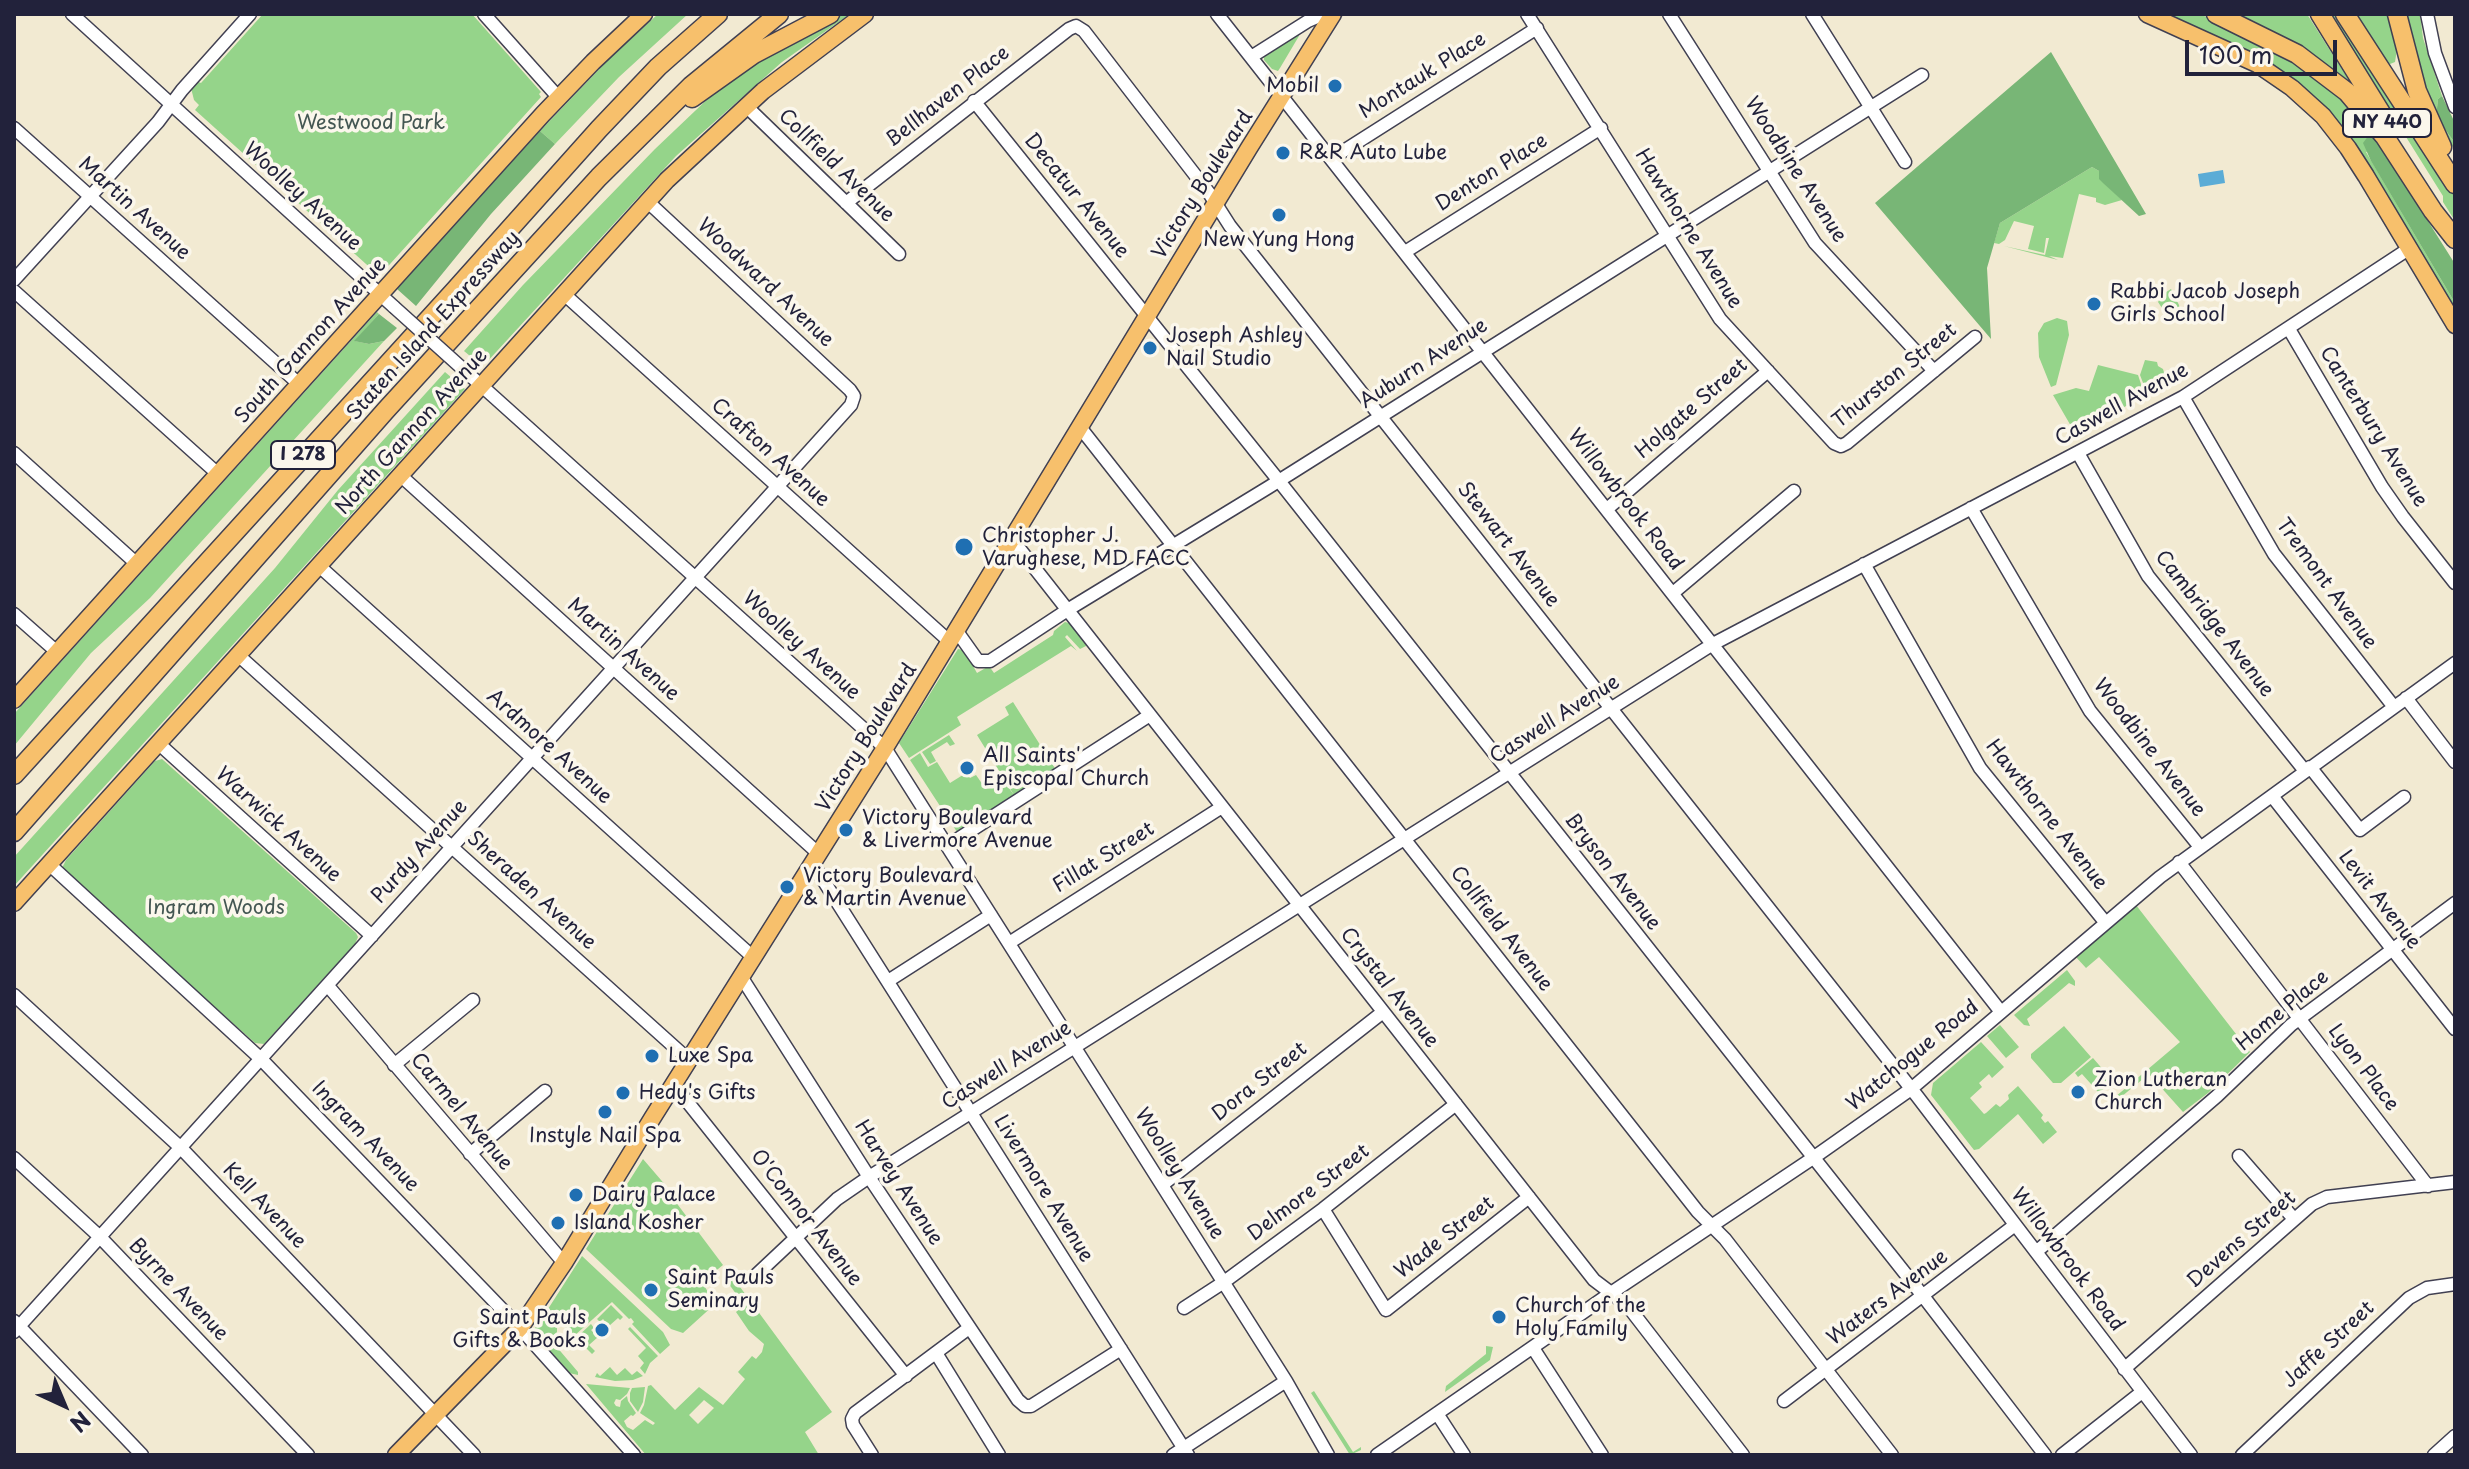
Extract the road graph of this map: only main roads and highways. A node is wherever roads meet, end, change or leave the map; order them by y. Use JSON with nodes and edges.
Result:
{"nodes":[{"id":1,"x":644,"y":14,"type":"edge"},
{"id":2,"x":779,"y":14,"type":"edge"},
{"id":3,"x":830,"y":14,"type":"edge"},
{"id":4,"x":865,"y":14,"type":"edge"},
{"id":5,"x":2147,"y":14,"type":"edge"},
{"id":6,"x":2216,"y":14,"type":"edge"},
{"id":7,"x":2320,"y":14,"type":"edge"},
{"id":8,"x":2345,"y":14,"type":"edge"},
{"id":9,"x":2399,"y":14,"type":"edge"},
{"id":10,"x":1331,"y":16,"type":"edge"},
{"id":11,"x":714,"y":17,"type":"edge"},
{"id":12,"x":646,"y":128,"type":"junction"},
{"id":13,"x":2455,"y":171,"type":"edge"},
{"id":14,"x":2455,"y":184,"type":"edge"},
{"id":15,"x":2455,"y":232,"type":"edge"},
{"id":16,"x":2455,"y":239,"type":"edge"},
{"id":17,"x":2455,"y":325,"type":"edge"},
{"id":18,"x":14,"y":700,"type":"edge"},
{"id":19,"x":67,"y":716,"type":"junction"},
{"id":20,"x":14,"y":761,"type":"edge"},
{"id":21,"x":14,"y":775,"type":"edge"},
{"id":22,"x":27,"y":818,"type":"junction"},
{"id":23,"x":14,"y":832,"type":"edge"},
{"id":24,"x":14,"y":843,"type":"edge"},
{"id":25,"x":14,"y":903,"type":"edge"},
{"id":26,"x":396,"y":1455,"type":"edge"}],
"edges":[{"from":1,"to":18,"type":"main road","name":"South Gannon Avenue"},
{"from":2,"to":12,"type":"highway","name":"Staten Island Expressway","number":"I 278"},
{"from":3,"to":12,"type":"highway"},
{"from":4,"to":25,"type":"main road","name":"North Gannon Avenue"},
{"from":5,"to":17,"type":"main road"},
{"from":6,"to":16,"type":"highway"},
{"from":7,"to":15,"type":"highway","number":"NY 440"},
{"from":8,"to":14,"type":"highway"},
{"from":9,"to":13,"type":"highway","number":"NY 440"},
{"from":10,"to":26,"type":"main road","name":"Victory Boulevard"},
{"from":11,"to":19,"type":"highway","name":"Staten Island Expressway","number":"I 278"},
{"from":12,"to":22,"type":"highway","name":"Staten Island Expressway","number":"I 278"},
{"from":19,"to":20,"type":"highway"},
{"from":19,"to":21,"type":"highway","name":"Staten Island Expressway","number":"I 278"},
{"from":22,"to":23,"type":"highway","name":"Staten Island Expressway","number":"I 278"},
{"from":22,"to":24,"type":"highway"}]}
